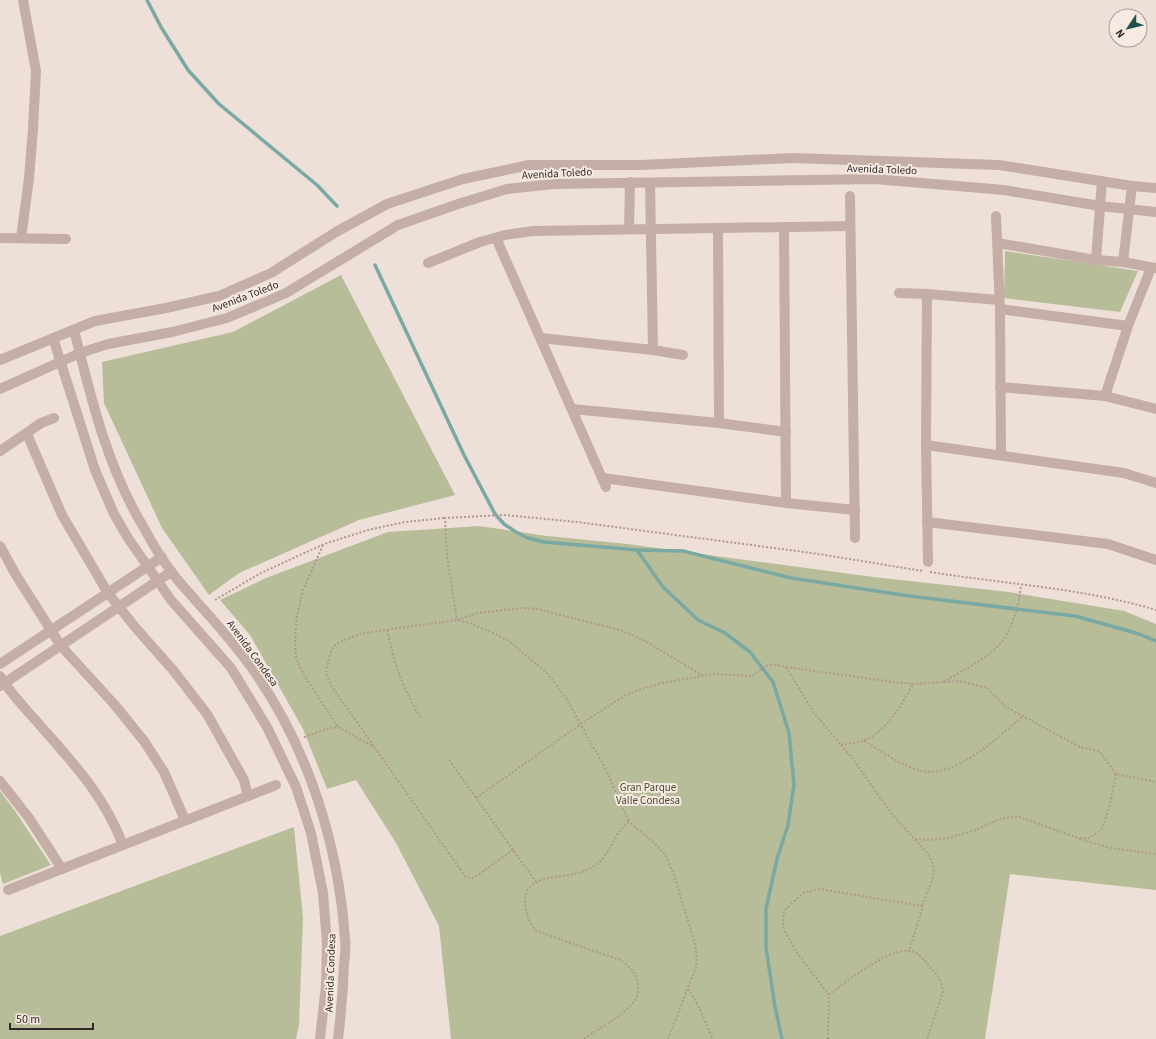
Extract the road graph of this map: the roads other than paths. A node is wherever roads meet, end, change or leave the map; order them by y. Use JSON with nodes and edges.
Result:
{"nodes":[{"id":1,"x":23,"y":0,"type":"edge"},
{"id":2,"x":640,"y":164,"type":"junction"},
{"id":3,"x":1102,"y":181,"type":"junction"},
{"id":4,"x":630,"y":182,"type":"junction"},
{"id":5,"x":645,"y":183,"type":"junction"},
{"id":6,"x":1132,"y":186,"type":"junction"},
{"id":7,"x":1156,"y":188,"type":"edge"},
{"id":8,"x":850,"y":196,"type":"dead end"},
{"id":9,"x":1100,"y":206,"type":"junction"},
{"id":10,"x":1129,"y":209,"type":"junction"},
{"id":11,"x":1156,"y":212,"type":"edge"},
{"id":12,"x":996,"y":216,"type":"dead end"},
{"id":13,"x":850,"y":226,"type":"junction"},
{"id":14,"x":784,"y":227,"type":"junction"},
{"id":15,"x":718,"y":228,"type":"junction"},
{"id":16,"x":629,"y":229,"type":"junction"},
{"id":17,"x":651,"y":229,"type":"junction"},
{"id":18,"x":0,"y":238,"type":"edge"},
{"id":19,"x":21,"y":238,"type":"junction"},
{"id":20,"x":496,"y":238,"type":"junction"},
{"id":21,"x":66,"y":239,"type":"dead end"},
{"id":22,"x":998,"y":243,"type":"junction"},
{"id":23,"x":1096,"y":260,"type":"junction"},
{"id":24,"x":1123,"y":262,"type":"junction"},
{"id":25,"x":428,"y":263,"type":"dead end"},
{"id":26,"x":1154,"y":268,"type":"edge"},
{"id":27,"x":899,"y":293,"type":"dead end"},
{"id":28,"x":927,"y":294,"type":"junction"},
{"id":29,"x":1000,"y":305,"type":"junction"},
{"id":30,"x":1128,"y":326,"type":"junction"},
{"id":31,"x":74,"y":330,"type":"junction"},
{"id":32,"x":53,"y":338,"type":"junction"},
{"id":33,"x":540,"y":338,"type":"junction"},
{"id":34,"x":653,"y":350,"type":"junction"},
{"id":35,"x":80,"y":353,"type":"junction"},
{"id":36,"x":683,"y":355,"type":"dead end"},
{"id":37,"x":0,"y":360,"type":"edge"},
{"id":38,"x":60,"y":361,"type":"junction"},
{"id":39,"x":1000,"y":387,"type":"junction"},
{"id":40,"x":0,"y":389,"type":"edge"},
{"id":41,"x":1105,"y":396,"type":"junction"},
{"id":42,"x":1156,"y":408,"type":"edge"},
{"id":43,"x":572,"y":409,"type":"junction"},
{"id":44,"x":54,"y":418,"type":"dead end"},
{"id":45,"x":719,"y":423,"type":"junction"},
{"id":46,"x":786,"y":432,"type":"junction"},
{"id":47,"x":27,"y":434,"type":"junction"},
{"id":48,"x":926,"y":445,"type":"junction"},
{"id":49,"x":0,"y":451,"type":"edge"},
{"id":50,"x":1001,"y":455,"type":"junction"},
{"id":51,"x":1156,"y":482,"type":"edge"},
{"id":52,"x":786,"y":503,"type":"junction"},
{"id":53,"x":855,"y":510,"type":"junction"},
{"id":54,"x":927,"y":522,"type":"junction"},
{"id":55,"x":855,"y":538,"type":"dead end"},
{"id":56,"x":0,"y":546,"type":"edge"},
{"id":57,"x":162,"y":558,"type":"junction"},
{"id":58,"x":1156,"y":560,"type":"edge"},
{"id":59,"x":928,"y":562,"type":"dead end"},
{"id":60,"x":147,"y":567,"type":"junction"},
{"id":61,"x":171,"y":572,"type":"junction"},
{"id":62,"x":157,"y":582,"type":"junction"},
{"id":63,"x":108,"y":593,"type":"junction"},
{"id":64,"x":119,"y":607,"type":"junction"},
{"id":65,"x":51,"y":630,"type":"junction"},
{"id":66,"x":61,"y":646,"type":"junction"},
{"id":67,"x":0,"y":664,"type":"edge"},
{"id":68,"x":1,"y":682,"type":"edge"},
{"id":69,"x":0,"y":781,"type":"edge"},
{"id":70,"x":276,"y":785,"type":"dead end"},
{"id":71,"x":248,"y":796,"type":"junction"},
{"id":72,"x":185,"y":820,"type":"junction"},
{"id":73,"x":123,"y":845,"type":"junction"},
{"id":74,"x":62,"y":869,"type":"junction"},
{"id":75,"x":8,"y":890,"type":"dead end"},
{"id":76,"x":320,"y":1039,"type":"edge"},
{"id":77,"x":338,"y":1039,"type":"edge"}],
"edges":[{"from":1,"to":19,"type":"street"},
{"from":2,"to":3,"type":"street","name":"Avenida Toledo"},
{"from":2,"to":5,"type":"street"},
{"from":2,"to":31,"type":"street","name":"Avenida Toledo"},
{"from":3,"to":6,"type":"street","name":"Avenida Toledo"},
{"from":3,"to":9,"type":"street"},
{"from":4,"to":5,"type":"street","name":"Avenida Toledo"},
{"from":4,"to":16,"type":"street"},
{"from":4,"to":35,"type":"street","name":"Avenida Toledo"},
{"from":5,"to":9,"type":"street","name":"Avenida Toledo"},
{"from":5,"to":17,"type":"street"},
{"from":6,"to":7,"type":"street","name":"Avenida Toledo"},
{"from":6,"to":10,"type":"street"},
{"from":8,"to":13,"type":"street"},
{"from":9,"to":10,"type":"street","name":"Avenida Toledo"},
{"from":9,"to":23,"type":"street"},
{"from":10,"to":11,"type":"street","name":"Avenida Toledo"},
{"from":10,"to":24,"type":"street"},
{"from":12,"to":22,"type":"street"},
{"from":13,"to":14,"type":"street"},
{"from":13,"to":53,"type":"street"},
{"from":14,"to":15,"type":"street"},
{"from":14,"to":46,"type":"street"},
{"from":15,"to":17,"type":"street"},
{"from":15,"to":45,"type":"street"},
{"from":16,"to":17,"type":"street"},
{"from":16,"to":20,"type":"street"},
{"from":17,"to":34,"type":"street"},
{"from":18,"to":19,"type":"street"},
{"from":19,"to":21,"type":"street"},
{"from":20,"to":25,"type":"street"},
{"from":20,"to":33,"type":"street"},
{"from":22,"to":23,"type":"street"},
{"from":22,"to":29,"type":"street"},
{"from":23,"to":24,"type":"street"},
{"from":24,"to":26,"type":"street"},
{"from":26,"to":30,"type":"street"},
{"from":27,"to":28,"type":"street"},
{"from":28,"to":29,"type":"street"},
{"from":28,"to":48,"type":"street"},
{"from":29,"to":30,"type":"street"},
{"from":29,"to":39,"type":"street"},
{"from":30,"to":41,"type":"street"},
{"from":31,"to":32,"type":"street","name":"Avenida Toledo"},
{"from":31,"to":35,"type":"street","name":"Avenida Condesa"},
{"from":32,"to":37,"type":"street","name":"Avenida Toledo"},
{"from":32,"to":38,"type":"street","name":"Avenida Condesa"},
{"from":33,"to":34,"type":"street"},
{"from":33,"to":43,"type":"street"},
{"from":34,"to":36,"type":"street"},
{"from":35,"to":38,"type":"street","name":"Avenida Toledo"},
{"from":35,"to":57,"type":"street","name":"Avenida Condesa"},
{"from":38,"to":40,"type":"street","name":"Avenida Toledo"},
{"from":38,"to":60,"type":"street","name":"Avenida Condesa"},
{"from":39,"to":41,"type":"street"},
{"from":39,"to":50,"type":"street"},
{"from":41,"to":42,"type":"street"},
{"from":43,"to":45,"type":"street"},
{"from":43,"to":52,"type":"street"},
{"from":44,"to":47,"type":"street"},
{"from":45,"to":46,"type":"street"},
{"from":46,"to":52,"type":"street"},
{"from":47,"to":49,"type":"street"},
{"from":47,"to":63,"type":"street"},
{"from":48,"to":50,"type":"street"},
{"from":48,"to":54,"type":"street"},
{"from":50,"to":51,"type":"street"},
{"from":52,"to":53,"type":"street"},
{"from":53,"to":55,"type":"street"},
{"from":54,"to":58,"type":"street"},
{"from":54,"to":59,"type":"street"},
{"from":56,"to":65,"type":"street"},
{"from":57,"to":60,"type":"street"},
{"from":57,"to":61,"type":"street","name":"Avenida Condesa"},
{"from":60,"to":62,"type":"street","name":"Avenida Condesa"},
{"from":60,"to":63,"type":"street"},
{"from":61,"to":62,"type":"street"},
{"from":61,"to":77,"type":"street","name":"Avenida Condesa"},
{"from":62,"to":64,"type":"street"},
{"from":62,"to":76,"type":"street","name":"Avenida Condesa"},
{"from":63,"to":64,"type":"street"},
{"from":63,"to":65,"type":"street"},
{"from":64,"to":66,"type":"street"},
{"from":64,"to":71,"type":"street"},
{"from":65,"to":66,"type":"street"},
{"from":65,"to":67,"type":"street"},
{"from":66,"to":68,"type":"street"},
{"from":66,"to":72,"type":"street"},
{"from":68,"to":73,"type":"street"},
{"from":69,"to":74,"type":"street"},
{"from":70,"to":71,"type":"street"},
{"from":71,"to":72,"type":"street"},
{"from":72,"to":73,"type":"street"},
{"from":73,"to":74,"type":"street"},
{"from":74,"to":75,"type":"street"}]}
